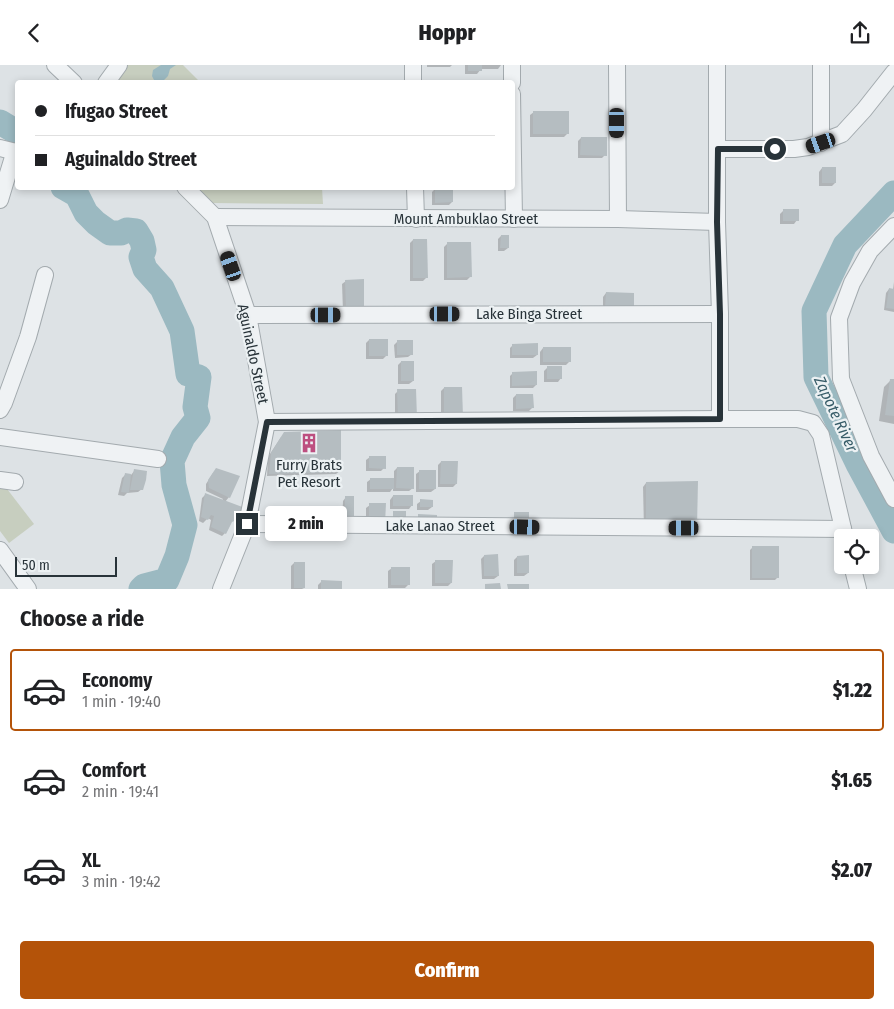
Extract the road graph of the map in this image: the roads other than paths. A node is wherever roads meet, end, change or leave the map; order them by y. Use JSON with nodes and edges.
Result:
{"nodes":[{"id":1,"x":55,"y":65,"type":"edge"},
{"id":2,"x":119,"y":65,"type":"edge"},
{"id":3,"x":413,"y":65,"type":"edge"},
{"id":4,"x":512,"y":65,"type":"edge"},
{"id":5,"x":616,"y":65,"type":"edge"},
{"id":6,"x":717,"y":65,"type":"edge"},
{"id":7,"x":821,"y":65,"type":"edge"},
{"id":8,"x":894,"y":72,"type":"edge"},
{"id":9,"x":71,"y":80,"type":"edge"},
{"id":10,"x":108,"y":80,"type":"edge"},
{"id":11,"x":413,"y":80,"type":"edge"},
{"id":12,"x":512,"y":80,"type":"edge"},
{"id":13,"x":821,"y":143,"type":"junction"},
{"id":14,"x":0,"y":148,"type":"edge"},
{"id":15,"x":718,"y":149,"type":"junction"},
{"id":16,"x":15,"y":152,"type":"edge"},
{"id":17,"x":15,"y":154,"type":"edge"},
{"id":18,"x":188,"y":190,"type":"edge"},
{"id":19,"x":415,"y":190,"type":"edge"},
{"id":20,"x":514,"y":190,"type":"edge"},
{"id":21,"x":0,"y":200,"type":"edge"},
{"id":22,"x":214,"y":217,"type":"junction"},
{"id":23,"x":416,"y":219,"type":"junction"},
{"id":24,"x":514,"y":219,"type":"junction"},
{"id":25,"x":618,"y":219,"type":"junction"},
{"id":26,"x":717,"y":222,"type":"junction"},
{"id":27,"x":894,"y":226,"type":"edge"},
{"id":28,"x":45,"y":275,"type":"dead end"},
{"id":29,"x":720,"y":314,"type":"junction"},
{"id":30,"x":248,"y":315,"type":"junction"},
{"id":31,"x":0,"y":410,"type":"edge"},
{"id":32,"x":720,"y":419,"type":"junction"},
{"id":33,"x":267,"y":422,"type":"junction"},
{"id":34,"x":0,"y":437,"type":"edge"},
{"id":35,"x":158,"y":459,"type":"dead end"},
{"id":36,"x":894,"y":499,"type":"edge"},
{"id":37,"x":247,"y":524,"type":"junction"},
{"id":38,"x":843,"y":529,"type":"edge"},
{"id":39,"x":834,"y":533,"type":"edge"},
{"id":40,"x":0,"y":550,"type":"edge"},
{"id":41,"x":854,"y":574,"type":"edge"},
{"id":42,"x":28,"y":589,"type":"edge"},
{"id":43,"x":220,"y":589,"type":"edge"},
{"id":44,"x":858,"y":589,"type":"edge"}],
"edges":[{"from":1,"to":9,"type":"street"},
{"from":2,"to":10,"type":"street"},
{"from":3,"to":11,"type":"street"},
{"from":4,"to":12,"type":"street"},
{"from":5,"to":25,"type":"street"},
{"from":6,"to":15,"type":"street"},
{"from":7,"to":13,"type":"street"},
{"from":8,"to":13,"type":"street"},
{"from":13,"to":15,"type":"street"},
{"from":14,"to":16,"type":"street"},
{"from":15,"to":26,"type":"street"},
{"from":17,"to":21,"type":"street"},
{"from":18,"to":22,"type":"street","name":"Aguinaldo Street"},
{"from":19,"to":23,"type":"street"},
{"from":20,"to":24,"type":"street"},
{"from":22,"to":23,"type":"street","name":"Mount Ambuklao Street"},
{"from":22,"to":30,"type":"street","name":"Aguinaldo Street"},
{"from":23,"to":24,"type":"street","name":"Mount Ambuklao Street"},
{"from":24,"to":25,"type":"street","name":"Mount Ambuklao Street"},
{"from":25,"to":26,"type":"street","name":"Mount Ambuklao Street"},
{"from":26,"to":29,"type":"street"},
{"from":27,"to":36,"type":"street"},
{"from":28,"to":31,"type":"street"},
{"from":29,"to":30,"type":"street","name":"Lake Binga Street"},
{"from":29,"to":32,"type":"street"},
{"from":30,"to":33,"type":"street","name":"Aguinaldo Street"},
{"from":32,"to":33,"type":"street"},
{"from":32,"to":38,"type":"street"},
{"from":33,"to":37,"type":"street","name":"Aguinaldo Street"},
{"from":34,"to":35,"type":"street"},
{"from":37,"to":39,"type":"street","name":"Lake Lanao Street"},
{"from":37,"to":43,"type":"street","name":"Aguinaldo Street"},
{"from":40,"to":42,"type":"street"},
{"from":41,"to":44,"type":"street"}]}
